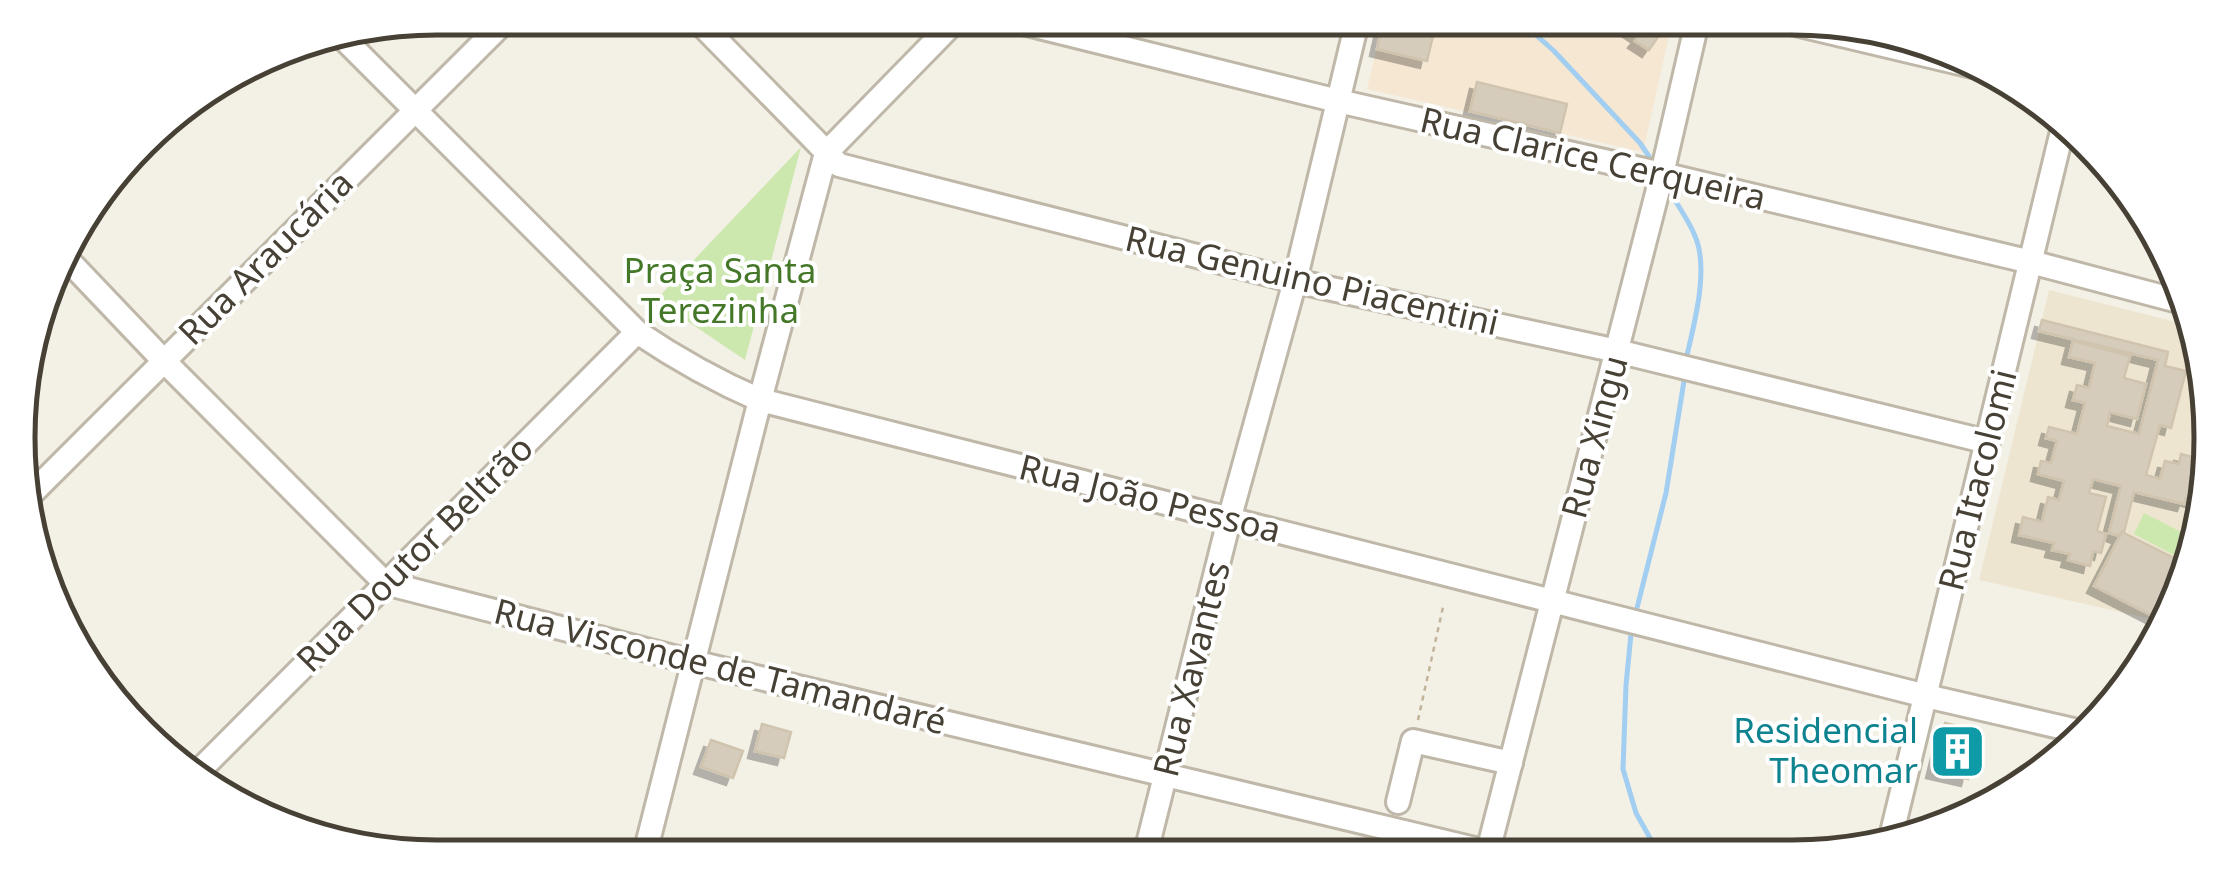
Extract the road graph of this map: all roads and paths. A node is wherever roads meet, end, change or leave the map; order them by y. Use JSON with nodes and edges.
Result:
{"nodes":[{"id":1,"x":491,"y":35,"type":"edge"},
{"id":2,"x":712,"y":35,"type":"edge"},
{"id":3,"x":941,"y":35,"type":"edge"},
{"id":4,"x":1086,"y":35,"type":"edge"},
{"id":5,"x":1354,"y":35,"type":"edge"},
{"id":6,"x":1694,"y":35,"type":"edge"},
{"id":7,"x":351,"y":45,"type":"edge"},
{"id":8,"x":1338,"y":101,"type":"junction"},
{"id":9,"x":415,"y":110,"type":"junction"},
{"id":10,"x":2061,"y":138,"type":"edge"},
{"id":11,"x":826,"y":152,"type":"junction"},
{"id":12,"x":1662,"y":174,"type":"junction"},
{"id":13,"x":2031,"y":262,"type":"junction"},
{"id":14,"x":74,"y":266,"type":"edge"},
{"id":15,"x":1294,"y":281,"type":"junction"},
{"id":16,"x":2169,"y":299,"type":"edge"},
{"id":17,"x":637,"y":332,"type":"junction"},
{"id":18,"x":1617,"y":350,"type":"junction"},
{"id":19,"x":163,"y":360,"type":"junction"},
{"id":20,"x":760,"y":400,"type":"junction"},
{"id":21,"x":1988,"y":442,"type":"junction"},
{"id":22,"x":38,"y":487,"type":"edge"},
{"id":23,"x":1229,"y":520,"type":"junction"},
{"id":24,"x":385,"y":583,"type":"junction"},
{"id":25,"x":1552,"y":600,"type":"junction"},
{"id":26,"x":1443,"y":607,"type":"dead end"},
{"id":27,"x":693,"y":662,"type":"junction"},
{"id":28,"x":1926,"y":696,"type":"junction"},
{"id":29,"x":2069,"y":729,"type":"edge"},
{"id":30,"x":1413,"y":741,"type":"junction"},
{"id":31,"x":1511,"y":763,"type":"junction"},
{"id":32,"x":204,"y":765,"type":"edge"},
{"id":33,"x":1165,"y":775,"type":"junction"},
{"id":34,"x":1398,"y":802,"type":"dead end"},
{"id":35,"x":1894,"y":827,"type":"edge"},
{"id":36,"x":648,"y":840,"type":"edge"},
{"id":37,"x":1150,"y":840,"type":"edge"},
{"id":38,"x":1434,"y":840,"type":"edge"},
{"id":39,"x":1495,"y":840,"type":"edge"}],
"edges":[{"from":1,"to":9,"type":"street","name":"Rua Araucária"},
{"from":2,"to":11,"type":"street","name":"Rua Genuino Piacentini"},
{"from":3,"to":11,"type":"street"},
{"from":4,"to":8,"type":"street","name":"Rua Clarice Cerqueira"},
{"from":5,"to":8,"type":"street","name":"Rua Xavantes"},
{"from":6,"to":12,"type":"street","name":"Rua Xingu"},
{"from":7,"to":9,"type":"street","name":"Rua João Pessoa"},
{"from":8,"to":12,"type":"street","name":"Rua Clarice Cerqueira"},
{"from":8,"to":15,"type":"street","name":"Rua Xavantes"},
{"from":9,"to":17,"type":"street","name":"Rua João Pessoa"},
{"from":9,"to":19,"type":"street","name":"Rua Araucária"},
{"from":10,"to":13,"type":"street","name":"Rua Itacolomi"},
{"from":11,"to":15,"type":"street","name":"Rua Genuino Piacentini"},
{"from":11,"to":20,"type":"street"},
{"from":12,"to":13,"type":"street","name":"Rua Clarice Cerqueira"},
{"from":12,"to":18,"type":"street","name":"Rua Xingu"},
{"from":13,"to":16,"type":"street","name":"Rua Clarice Cerqueira"},
{"from":13,"to":21,"type":"street","name":"Rua Itacolomi"},
{"from":14,"to":19,"type":"street"},
{"from":15,"to":18,"type":"street","name":"Rua Genuino Piacentini"},
{"from":15,"to":23,"type":"street","name":"Rua Xavantes"},
{"from":17,"to":20,"type":"street","name":"Rua João Pessoa"},
{"from":17,"to":24,"type":"street","name":"Rua Doutor Beltrão"},
{"from":18,"to":21,"type":"street","name":"Rua Genuino Piacentini"},
{"from":18,"to":25,"type":"street","name":"Rua Xingu"},
{"from":19,"to":22,"type":"street","name":"Rua Araucária"},
{"from":19,"to":24,"type":"street"},
{"from":20,"to":23,"type":"street","name":"Rua João Pessoa"},
{"from":20,"to":27,"type":"street"},
{"from":21,"to":28,"type":"street","name":"Rua Itacolomi"},
{"from":23,"to":25,"type":"street","name":"Rua João Pessoa"},
{"from":23,"to":33,"type":"street","name":"Rua Xavantes"},
{"from":24,"to":27,"type":"street","name":"Rua Visconde de Tamandaré"},
{"from":24,"to":32,"type":"street","name":"Rua Doutor Beltrão"},
{"from":25,"to":28,"type":"street","name":"Rua João Pessoa"},
{"from":25,"to":31,"type":"street","name":"Rua Xingu"},
{"from":26,"to":30,"type":"path"},
{"from":27,"to":33,"type":"street","name":"Rua Visconde de Tamandaré"},
{"from":27,"to":36,"type":"street"},
{"from":28,"to":29,"type":"street","name":"Rua João Pessoa"},
{"from":28,"to":35,"type":"street","name":"Rua Itacolomi"},
{"from":30,"to":31,"type":"street"},
{"from":30,"to":34,"type":"street"},
{"from":31,"to":39,"type":"street","name":"Rua Xingu"},
{"from":33,"to":37,"type":"street","name":"Rua Xavantes"},
{"from":33,"to":38,"type":"street","name":"Rua Visconde de Tamandaré"}]}
